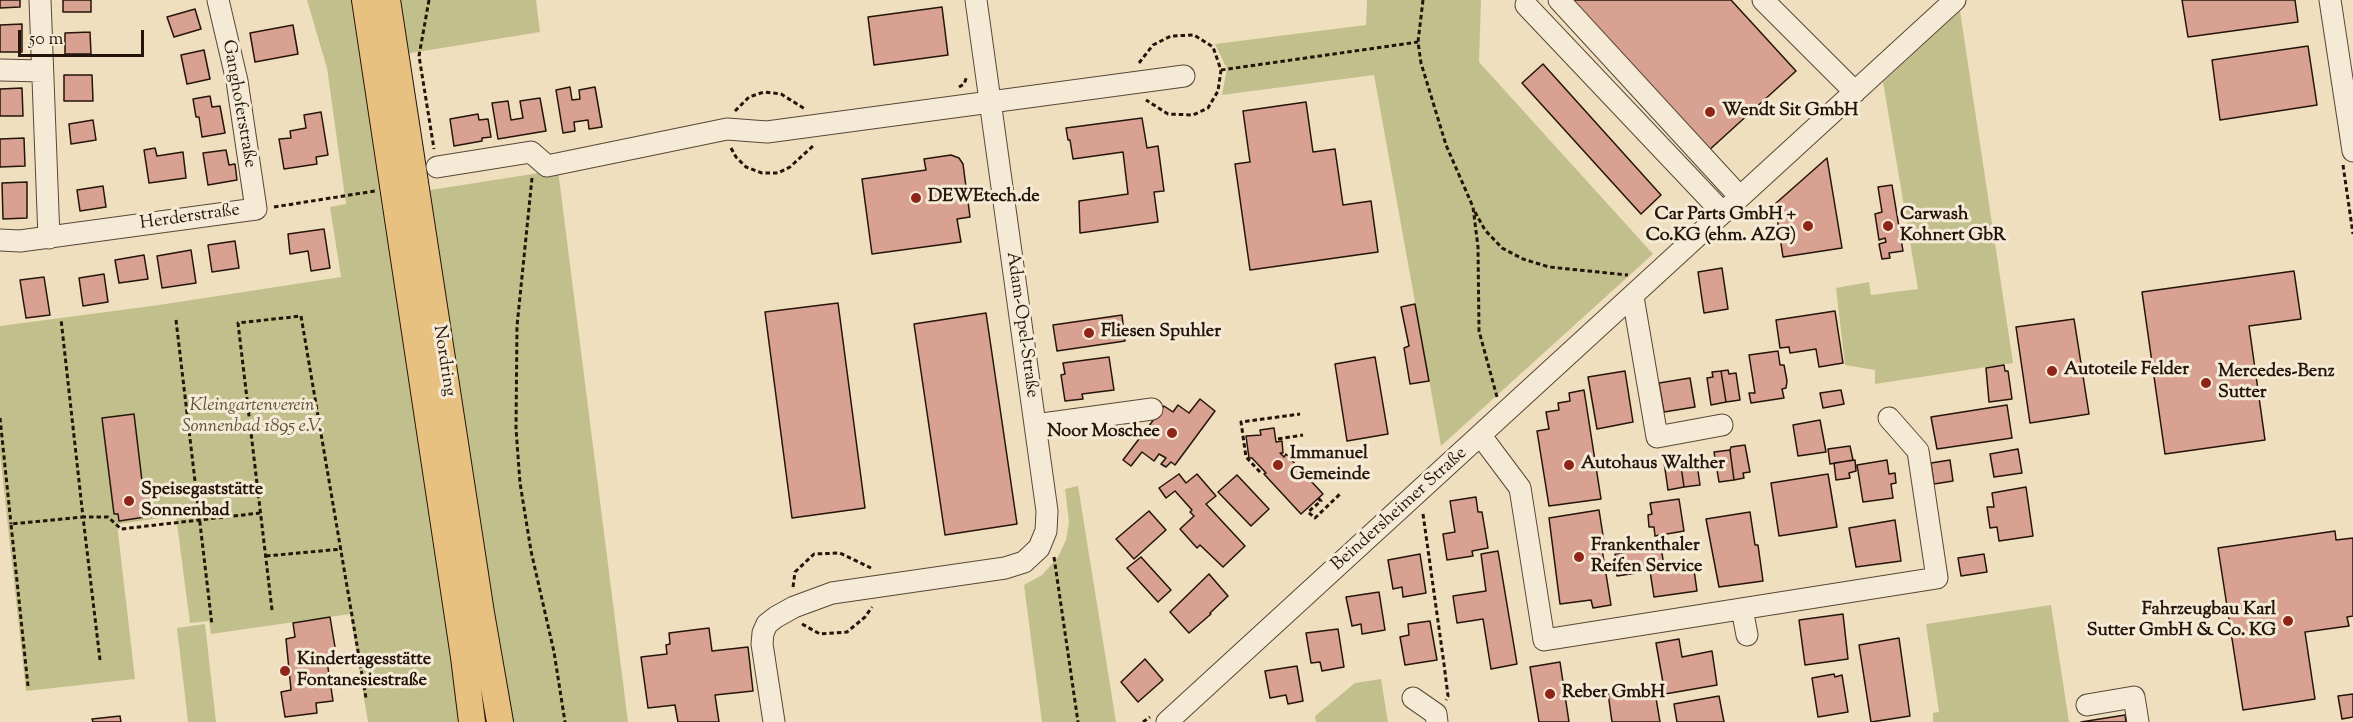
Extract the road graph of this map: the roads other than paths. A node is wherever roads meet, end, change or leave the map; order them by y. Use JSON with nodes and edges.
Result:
{"nodes":[{"id":1,"x":40,"y":0,"type":"edge"},
{"id":2,"x":218,"y":0,"type":"edge"},
{"id":3,"x":365,"y":0,"type":"edge"},
{"id":4,"x":387,"y":0,"type":"edge"},
{"id":5,"x":976,"y":0,"type":"edge"},
{"id":6,"x":1559,"y":0,"type":"edge"},
{"id":7,"x":1763,"y":0,"type":"edge"},
{"id":8,"x":1955,"y":0,"type":"edge"},
{"id":9,"x":2330,"y":0,"type":"edge"},
{"id":10,"x":1526,"y":5,"type":"dead end"},
{"id":11,"x":0,"y":70,"type":"edge"},
{"id":12,"x":42,"y":71,"type":"junction"},
{"id":13,"x":1184,"y":76,"type":"dead end"},
{"id":14,"x":1856,"y":92,"type":"junction"},
{"id":15,"x":990,"y":102,"type":"junction"},
{"id":16,"x":2353,"y":151,"type":"edge"},
{"id":17,"x":436,"y":167,"type":"road end"},
{"id":18,"x":1740,"y":197,"type":"junction"},
{"id":19,"x":256,"y":209,"type":"joint"},
{"id":20,"x":1723,"y":213,"type":"junction"},
{"id":21,"x":49,"y":238,"type":"junction"},
{"id":22,"x":0,"y":240,"type":"edge"},
{"id":23,"x":1633,"y":297,"type":"junction"},
{"id":24,"x":1152,"y":409,"type":"dead end"},
{"id":25,"x":1889,"y":418,"type":"dead end"},
{"id":26,"x":1035,"y":425,"type":"junction"},
{"id":27,"x":1722,"y":425,"type":"dead end"},
{"id":28,"x":1481,"y":436,"type":"junction"},
{"id":29,"x":1742,"y":609,"type":"junction"},
{"id":30,"x":1747,"y":635,"type":"dead end"},
{"id":31,"x":1413,"y":698,"type":"dead end"},
{"id":32,"x":2087,"y":705,"type":"dead end"},
{"id":33,"x":1436,"y":718,"type":"edge"},
{"id":34,"x":472,"y":722,"type":"edge"},
{"id":35,"x":500,"y":722,"type":"edge"},
{"id":36,"x":774,"y":722,"type":"edge"},
{"id":37,"x":1167,"y":722,"type":"edge"},
{"id":38,"x":2138,"y":722,"type":"edge"}],
"edges":[{"from":1,"to":12,"type":"street"},
{"from":2,"to":19,"type":"street","name":"Ganghoferstraße"},
{"from":3,"to":34,"type":"main road","name":"Nordring"},
{"from":4,"to":35,"type":"main road","name":"Nordring"},
{"from":5,"to":15,"type":"street","name":"Adam-Opel-Straße"},
{"from":6,"to":18,"type":"street"},
{"from":7,"to":14,"type":"street"},
{"from":8,"to":14,"type":"street","name":"Beindersheimer Straße"},
{"from":9,"to":16,"type":"street"},
{"from":10,"to":20,"type":"street"},
{"from":11,"to":12,"type":"street"},
{"from":12,"to":21,"type":"street"},
{"from":13,"to":15,"type":"street"},
{"from":14,"to":18,"type":"street","name":"Beindersheimer Straße"},
{"from":15,"to":17,"type":"street"},
{"from":15,"to":26,"type":"street","name":"Adam-Opel-Straße"},
{"from":18,"to":20,"type":"street","name":"Beindersheimer Straße"},
{"from":19,"to":21,"type":"street","name":"Herderstraße"},
{"from":20,"to":23,"type":"street","name":"Beindersheimer Straße"},
{"from":21,"to":22,"type":"street","name":"Herderstraße"},
{"from":23,"to":27,"type":"street"},
{"from":23,"to":28,"type":"street","name":"Beindersheimer Straße"},
{"from":24,"to":26,"type":"street"},
{"from":25,"to":29,"type":"street"},
{"from":26,"to":36,"type":"street","name":"Adam-Opel-Straße"},
{"from":28,"to":29,"type":"street"},
{"from":28,"to":37,"type":"street","name":"Beindersheimer Straße"},
{"from":29,"to":30,"type":"street"},
{"from":31,"to":33,"type":"street"},
{"from":32,"to":38,"type":"street"}]}
